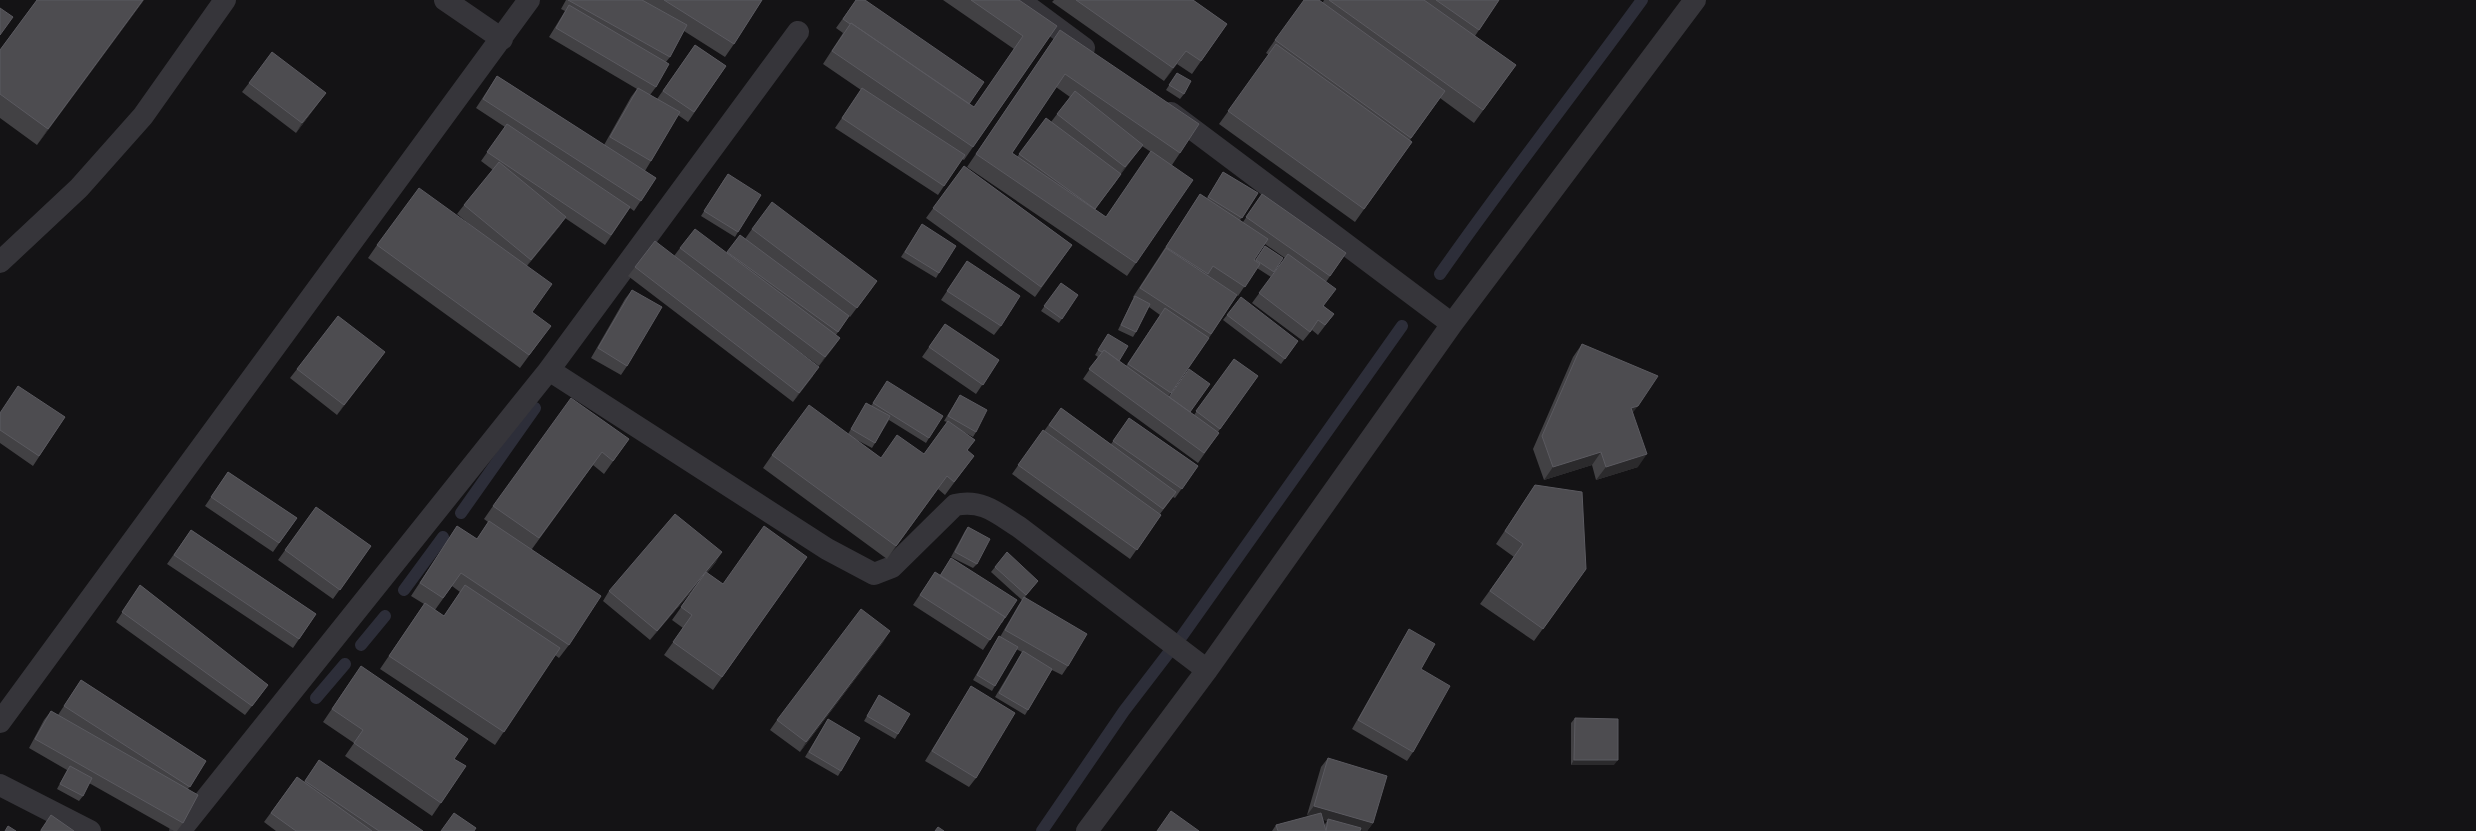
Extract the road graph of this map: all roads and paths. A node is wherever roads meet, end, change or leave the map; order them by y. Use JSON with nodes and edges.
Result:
{"nodes":[{"id":1,"x":225,"y":0,"type":"edge"},
{"id":2,"x":445,"y":0,"type":"edge"},
{"id":3,"x":529,"y":0,"type":"edge"},
{"id":4,"x":1019,"y":0,"type":"edge"},
{"id":5,"x":1696,"y":0,"type":"edge"},
{"id":6,"x":798,"y":32,"type":"dead end"},
{"id":7,"x":502,"y":39,"type":"junction"},
{"id":8,"x":1102,"y":62,"type":"edge"},
{"id":9,"x":1153,"y":100,"type":"edge"},
{"id":10,"x":0,"y":262,"type":"edge"},
{"id":11,"x":1452,"y":324,"type":"junction"},
{"id":12,"x":549,"y":370,"type":"junction"},
{"id":13,"x":1207,"y":670,"type":"junction"},
{"id":14,"x":0,"y":722,"type":"edge"},
{"id":15,"x":0,"y":785,"type":"edge"},
{"id":16,"x":90,"y":831,"type":"edge"},
{"id":17,"x":180,"y":831,"type":"edge"},
{"id":18,"x":1087,"y":831,"type":"edge"}],
"edges":[{"from":1,"to":10,"type":"street"},
{"from":2,"to":7,"type":"street"},
{"from":3,"to":7,"type":"street"},
{"from":4,"to":8,"type":"street"},
{"from":5,"to":11,"type":"street"},
{"from":6,"to":12,"type":"street"},
{"from":7,"to":14,"type":"street"},
{"from":9,"to":11,"type":"street"},
{"from":11,"to":13,"type":"street"},
{"from":12,"to":13,"type":"street"},
{"from":12,"to":17,"type":"street"},
{"from":13,"to":18,"type":"street"},
{"from":15,"to":16,"type":"street"}]}
